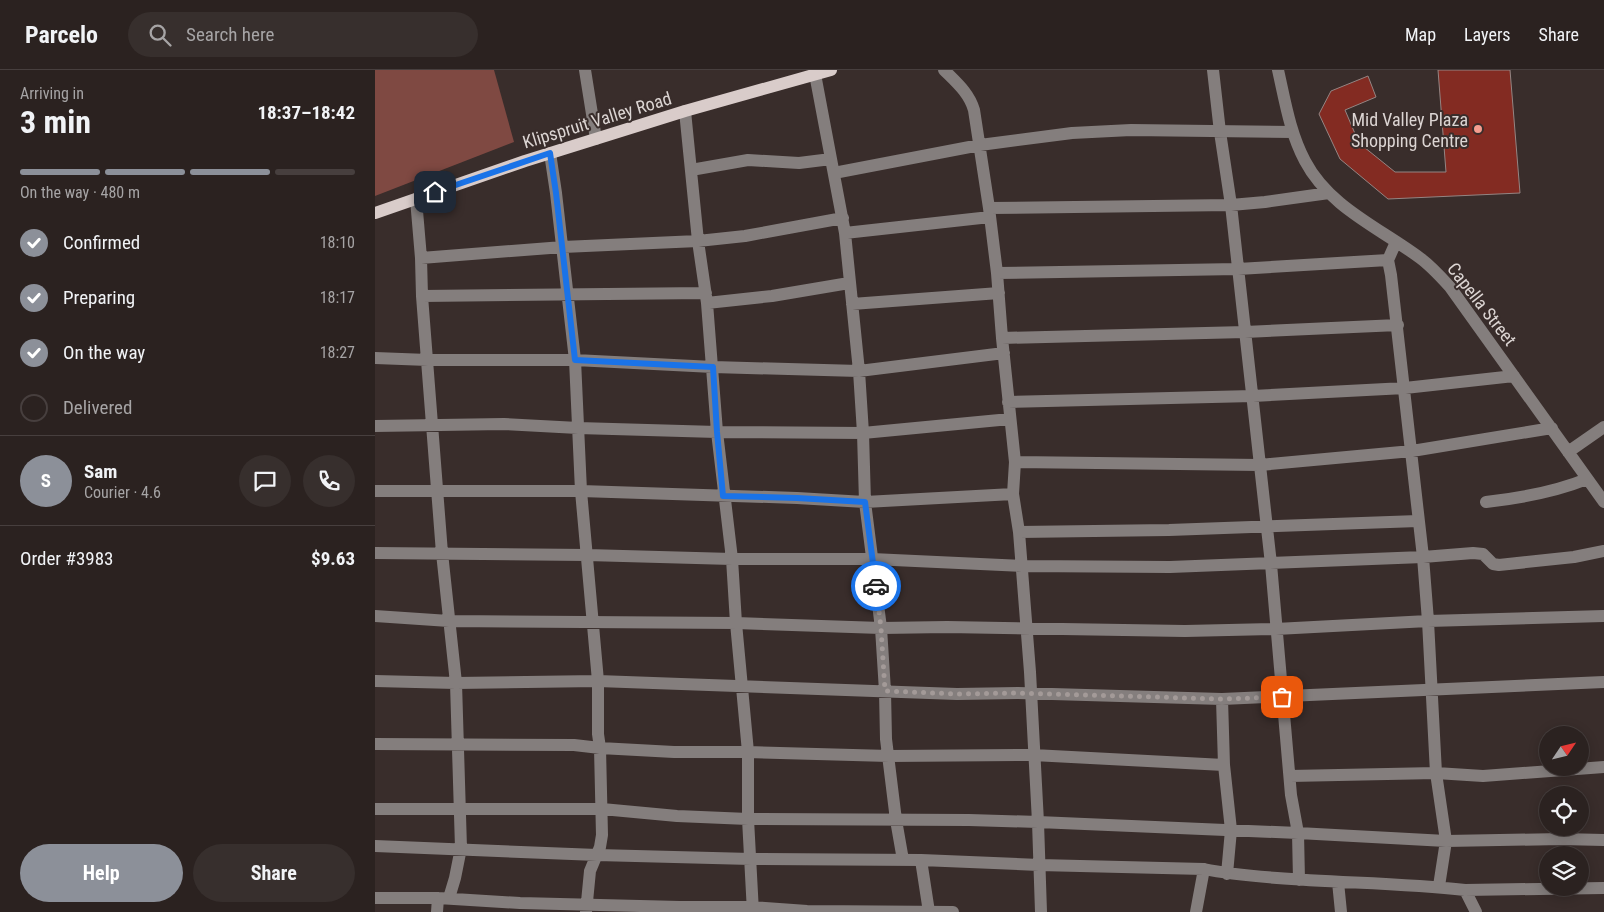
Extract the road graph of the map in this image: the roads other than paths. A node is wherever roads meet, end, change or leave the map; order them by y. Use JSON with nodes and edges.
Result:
{"nodes":[{"id":1,"x":585,"y":70,"type":"edge"},
{"id":2,"x":831,"y":70,"type":"edge"},
{"id":3,"x":944,"y":70,"type":"edge"},
{"id":4,"x":1213,"y":70,"type":"edge"},
{"id":5,"x":1278,"y":70,"type":"edge"},
{"id":6,"x":815,"y":74,"type":"junction"},
{"id":7,"x":685,"y":111,"type":"junction"},
{"id":8,"x":1220,"y":132,"type":"junction"},
{"id":9,"x":1293,"y":132,"type":"junction"},
{"id":10,"x":596,"y":139,"type":"junction"},
{"id":11,"x":980,"y":145,"type":"junction"},
{"id":12,"x":550,"y":153,"type":"junction"},
{"id":13,"x":831,"y":159,"type":"junction"},
{"id":14,"x":691,"y":170,"type":"junction"},
{"id":15,"x":834,"y":173,"type":"junction"},
{"id":16,"x":1329,"y":193,"type":"junction"},
{"id":17,"x":416,"y":198,"type":"junction"},
{"id":18,"x":1231,"y":204,"type":"junction"},
{"id":19,"x":375,"y":213,"type":"edge"},
{"id":20,"x":990,"y":213,"type":"junction"},
{"id":21,"x":843,"y":218,"type":"junction"},
{"id":22,"x":845,"y":233,"type":"junction"},
{"id":23,"x":698,"y":241,"type":"junction"},
{"id":24,"x":1396,"y":242,"type":"junction"},
{"id":25,"x":563,"y":247,"type":"junction"},
{"id":26,"x":421,"y":258,"type":"junction"},
{"id":27,"x":1388,"y":260,"type":"junction"},
{"id":28,"x":1239,"y":269,"type":"junction"},
{"id":29,"x":997,"y":273,"type":"junction"},
{"id":30,"x":849,"y":284,"type":"junction"},
{"id":31,"x":568,"y":293,"type":"junction"},
{"id":32,"x":999,"y":294,"type":"junction"},
{"id":33,"x":422,"y":296,"type":"junction"},
{"id":34,"x":707,"y":298,"type":"junction"},
{"id":35,"x":852,"y":304,"type":"junction"},
{"id":36,"x":1398,"y":325,"type":"junction"},
{"id":37,"x":1245,"y":332,"type":"junction"},
{"id":38,"x":1002,"y":338,"type":"junction"},
{"id":39,"x":1004,"y":353,"type":"junction"},
{"id":40,"x":375,"y":358,"type":"edge"},
{"id":41,"x":428,"y":360,"type":"junction"},
{"id":42,"x":575,"y":360,"type":"junction"},
{"id":43,"x":713,"y":367,"type":"junction"},
{"id":44,"x":859,"y":371,"type":"junction"},
{"id":45,"x":1514,"y":376,"type":"junction"},
{"id":46,"x":1405,"y":388,"type":"junction"},
{"id":47,"x":1253,"y":396,"type":"junction"},
{"id":48,"x":1008,"y":402,"type":"junction"},
{"id":49,"x":1009,"y":419,"type":"junction"},
{"id":50,"x":432,"y":425,"type":"junction"},
{"id":51,"x":375,"y":426,"type":"edge"},
{"id":52,"x":1604,"y":427,"type":"edge"},
{"id":53,"x":578,"y":428,"type":"junction"},
{"id":54,"x":1551,"y":428,"type":"junction"},
{"id":55,"x":717,"y":432,"type":"junction"},
{"id":56,"x":863,"y":433,"type":"junction"},
{"id":57,"x":1412,"y":451,"type":"junction"},
{"id":58,"x":1568,"y":452,"type":"junction"},
{"id":59,"x":1015,"y":462,"type":"junction"},
{"id":60,"x":1260,"y":465,"type":"junction"},
{"id":61,"x":1587,"y":479,"type":"junction"},
{"id":62,"x":375,"y":491,"type":"edge"},
{"id":63,"x":437,"y":491,"type":"junction"},
{"id":64,"x":581,"y":491,"type":"junction"},
{"id":65,"x":1013,"y":494,"type":"junction"},
{"id":66,"x":723,"y":496,"type":"junction"},
{"id":67,"x":865,"y":502,"type":"junction"},
{"id":68,"x":1486,"y":502,"type":"dead end"},
{"id":69,"x":1604,"y":502,"type":"edge"},
{"id":70,"x":1418,"y":521,"type":"junction"},
{"id":71,"x":1267,"y":527,"type":"junction"},
{"id":72,"x":1019,"y":532,"type":"junction"},
{"id":73,"x":1604,"y":550,"type":"edge"},
{"id":74,"x":375,"y":553,"type":"edge"},
{"id":75,"x":442,"y":554,"type":"junction"},
{"id":76,"x":587,"y":555,"type":"junction"},
{"id":77,"x":1423,"y":558,"type":"junction"},
{"id":78,"x":732,"y":559,"type":"junction"},
{"id":79,"x":872,"y":559,"type":"junction"},
{"id":80,"x":1271,"y":564,"type":"junction"},
{"id":81,"x":1022,"y":566,"type":"junction"},
{"id":82,"x":375,"y":616,"type":"edge"},
{"id":83,"x":1604,"y":616,"type":"edge"},
{"id":84,"x":449,"y":621,"type":"junction"},
{"id":85,"x":1428,"y":621,"type":"junction"},
{"id":86,"x":593,"y":622,"type":"junction"},
{"id":87,"x":736,"y":623,"type":"junction"},
{"id":88,"x":881,"y":628,"type":"junction"},
{"id":89,"x":1025,"y":628,"type":"junction"},
{"id":90,"x":1276,"y":629,"type":"junction"},
{"id":91,"x":375,"y":681,"type":"edge"},
{"id":92,"x":598,"y":681,"type":"junction"},
{"id":93,"x":1604,"y":682,"type":"edge"},
{"id":94,"x":456,"y":683,"type":"junction"},
{"id":95,"x":743,"y":686,"type":"junction"},
{"id":96,"x":885,"y":691,"type":"junction"},
{"id":97,"x":1431,"y":691,"type":"junction"},
{"id":98,"x":1030,"y":694,"type":"junction"},
{"id":99,"x":1282,"y":697,"type":"junction"},
{"id":100,"x":1222,"y":699,"type":"junction"},
{"id":101,"x":375,"y":744,"type":"edge"},
{"id":102,"x":458,"y":745,"type":"junction"},
{"id":103,"x":600,"y":748,"type":"junction"},
{"id":104,"x":747,"y":752,"type":"junction"},
{"id":105,"x":1033,"y":755,"type":"junction"},
{"id":106,"x":889,"y":756,"type":"junction"},
{"id":107,"x":1224,"y":765,"type":"junction"},
{"id":108,"x":1604,"y":767,"type":"edge"},
{"id":109,"x":1436,"y":773,"type":"junction"},
{"id":110,"x":1290,"y":776,"type":"junction"},
{"id":111,"x":375,"y":809,"type":"edge"},
{"id":112,"x":602,"y":809,"type":"junction"},
{"id":113,"x":461,"y":810,"type":"junction"},
{"id":114,"x":748,"y":819,"type":"junction"},
{"id":115,"x":896,"y":820,"type":"junction"},
{"id":116,"x":1038,"y":822,"type":"junction"},
{"id":117,"x":1231,"y":830,"type":"junction"},
{"id":118,"x":1298,"y":833,"type":"junction"},
{"id":119,"x":1604,"y":840,"type":"edge"},
{"id":120,"x":1446,"y":841,"type":"junction"},
{"id":121,"x":375,"y":846,"type":"edge"},
{"id":122,"x":461,"y":848,"type":"junction"},
{"id":123,"x":597,"y":855,"type":"junction"},
{"id":124,"x":751,"y":859,"type":"junction"},
{"id":125,"x":903,"y":860,"type":"junction"},
{"id":126,"x":921,"y":860,"type":"junction"},
{"id":127,"x":1039,"y":865,"type":"junction"},
{"id":128,"x":1204,"y":869,"type":"junction"},
{"id":129,"x":1227,"y":874,"type":"junction"},
{"id":130,"x":1299,"y":880,"type":"junction"},
{"id":131,"x":1338,"y":882,"type":"junction"},
{"id":132,"x":1439,"y":886,"type":"junction"},
{"id":133,"x":1604,"y":888,"type":"edge"},
{"id":134,"x":1465,"y":890,"type":"junction"},
{"id":135,"x":375,"y":898,"type":"edge"},
{"id":136,"x":443,"y":898,"type":"junction"},
{"id":137,"x":586,"y":908,"type":"edge"},
{"id":138,"x":753,"y":910,"type":"edge"},
{"id":139,"x":929,"y":911,"type":"edge"},
{"id":140,"x":437,"y":912,"type":"edge"},
{"id":141,"x":953,"y":912,"type":"edge"},
{"id":142,"x":1041,"y":912,"type":"edge"},
{"id":143,"x":1197,"y":912,"type":"edge"},
{"id":144,"x":1341,"y":912,"type":"edge"},
{"id":145,"x":1476,"y":912,"type":"edge"}],
"edges":[{"from":1,"to":10,"type":"street"},
{"from":2,"to":6,"type":"main road","name":"Klipspruit Valley Road"},
{"from":3,"to":11,"type":"street"},
{"from":4,"to":8,"type":"street"},
{"from":5,"to":9,"type":"street","name":"Capella Street"},
{"from":6,"to":7,"type":"main road","name":"Klipspruit Valley Road"},
{"from":6,"to":13,"type":"street"},
{"from":7,"to":10,"type":"main road","name":"Klipspruit Valley Road"},
{"from":7,"to":14,"type":"street"},
{"from":8,"to":9,"type":"street"},
{"from":8,"to":11,"type":"street"},
{"from":8,"to":18,"type":"street"},
{"from":9,"to":16,"type":"street","name":"Capella Street"},
{"from":10,"to":12,"type":"main road","name":"Klipspruit Valley Road"},
{"from":11,"to":15,"type":"street"},
{"from":11,"to":20,"type":"street"},
{"from":12,"to":17,"type":"main road","name":"Klipspruit Valley Road"},
{"from":12,"to":25,"type":"street"},
{"from":13,"to":14,"type":"street"},
{"from":13,"to":15,"type":"street"},
{"from":14,"to":23,"type":"street"},
{"from":15,"to":21,"type":"street"},
{"from":16,"to":18,"type":"street"},
{"from":16,"to":24,"type":"street","name":"Capella Street"},
{"from":17,"to":19,"type":"main road","name":"Klipspruit Valley Road"},
{"from":17,"to":26,"type":"street"},
{"from":18,"to":20,"type":"street"},
{"from":18,"to":28,"type":"street"},
{"from":20,"to":22,"type":"street"},
{"from":20,"to":29,"type":"street"},
{"from":21,"to":22,"type":"street"},
{"from":21,"to":23,"type":"street"},
{"from":22,"to":30,"type":"street"},
{"from":23,"to":25,"type":"street"},
{"from":23,"to":34,"type":"street"},
{"from":24,"to":27,"type":"street"},
{"from":24,"to":45,"type":"street","name":"Capella Street"},
{"from":25,"to":26,"type":"street"},
{"from":25,"to":31,"type":"street"},
{"from":26,"to":33,"type":"street"},
{"from":27,"to":28,"type":"street"},
{"from":27,"to":36,"type":"street"},
{"from":28,"to":29,"type":"street"},
{"from":28,"to":37,"type":"street"},
{"from":29,"to":32,"type":"street"},
{"from":30,"to":34,"type":"street"},
{"from":30,"to":35,"type":"street"},
{"from":31,"to":33,"type":"street"},
{"from":31,"to":34,"type":"street"},
{"from":31,"to":42,"type":"street"},
{"from":32,"to":35,"type":"street"},
{"from":32,"to":38,"type":"street"},
{"from":33,"to":41,"type":"street"},
{"from":34,"to":43,"type":"street"},
{"from":35,"to":44,"type":"street"},
{"from":36,"to":37,"type":"street"},
{"from":36,"to":46,"type":"street"},
{"from":37,"to":38,"type":"street"},
{"from":37,"to":47,"type":"street"},
{"from":38,"to":39,"type":"street"},
{"from":39,"to":44,"type":"street"},
{"from":39,"to":48,"type":"street"},
{"from":40,"to":41,"type":"street"},
{"from":41,"to":42,"type":"street"},
{"from":41,"to":50,"type":"street"},
{"from":42,"to":43,"type":"street"},
{"from":42,"to":53,"type":"street"},
{"from":43,"to":44,"type":"street"},
{"from":43,"to":55,"type":"street"},
{"from":44,"to":56,"type":"street"},
{"from":45,"to":46,"type":"street"},
{"from":45,"to":54,"type":"street","name":"Capella Street"},
{"from":46,"to":47,"type":"street"},
{"from":46,"to":57,"type":"street"},
{"from":47,"to":48,"type":"street"},
{"from":47,"to":60,"type":"street"},
{"from":48,"to":49,"type":"street"},
{"from":49,"to":56,"type":"street"},
{"from":49,"to":59,"type":"street"},
{"from":50,"to":51,"type":"street"},
{"from":50,"to":53,"type":"street"},
{"from":50,"to":63,"type":"street"},
{"from":52,"to":58,"type":"street"},
{"from":53,"to":55,"type":"street"},
{"from":53,"to":64,"type":"street"},
{"from":54,"to":57,"type":"street"},
{"from":54,"to":58,"type":"street","name":"Capella Street"},
{"from":55,"to":56,"type":"street"},
{"from":55,"to":66,"type":"street"},
{"from":56,"to":67,"type":"street"},
{"from":57,"to":60,"type":"street"},
{"from":57,"to":70,"type":"street"},
{"from":58,"to":61,"type":"street","name":"Capella Street"},
{"from":59,"to":60,"type":"street"},
{"from":59,"to":65,"type":"street"},
{"from":60,"to":71,"type":"street"},
{"from":61,"to":68,"type":"street"},
{"from":61,"to":69,"type":"street","name":"Capella Street"},
{"from":62,"to":63,"type":"street"},
{"from":63,"to":64,"type":"street"},
{"from":63,"to":75,"type":"street"},
{"from":64,"to":66,"type":"street"},
{"from":64,"to":76,"type":"street"},
{"from":65,"to":67,"type":"street"},
{"from":65,"to":72,"type":"street"},
{"from":66,"to":67,"type":"street"},
{"from":66,"to":78,"type":"street"},
{"from":67,"to":79,"type":"street"},
{"from":70,"to":71,"type":"street"},
{"from":70,"to":77,"type":"street"},
{"from":71,"to":72,"type":"street"},
{"from":71,"to":80,"type":"street"},
{"from":72,"to":81,"type":"street"},
{"from":73,"to":77,"type":"street"},
{"from":74,"to":75,"type":"street"},
{"from":75,"to":76,"type":"street"},
{"from":75,"to":84,"type":"street"},
{"from":76,"to":78,"type":"street"},
{"from":76,"to":86,"type":"street"},
{"from":77,"to":80,"type":"street"},
{"from":77,"to":85,"type":"street"},
{"from":78,"to":79,"type":"street"},
{"from":78,"to":87,"type":"street"},
{"from":79,"to":81,"type":"street"},
{"from":79,"to":88,"type":"street"},
{"from":80,"to":81,"type":"street"},
{"from":80,"to":90,"type":"street"},
{"from":81,"to":89,"type":"street"},
{"from":82,"to":84,"type":"street"},
{"from":83,"to":85,"type":"street"},
{"from":84,"to":86,"type":"street"},
{"from":84,"to":94,"type":"street"},
{"from":85,"to":90,"type":"street"},
{"from":85,"to":97,"type":"street"},
{"from":86,"to":87,"type":"street"},
{"from":86,"to":92,"type":"street"},
{"from":87,"to":88,"type":"street"},
{"from":87,"to":95,"type":"street"},
{"from":88,"to":89,"type":"street"},
{"from":88,"to":96,"type":"street"},
{"from":89,"to":90,"type":"street"},
{"from":89,"to":98,"type":"street"},
{"from":90,"to":99,"type":"street"},
{"from":91,"to":94,"type":"street"},
{"from":92,"to":94,"type":"street"},
{"from":92,"to":95,"type":"street"},
{"from":92,"to":103,"type":"street"},
{"from":93,"to":97,"type":"street"},
{"from":94,"to":102,"type":"street"},
{"from":95,"to":96,"type":"street"},
{"from":95,"to":104,"type":"street"},
{"from":96,"to":98,"type":"street"},
{"from":96,"to":106,"type":"street"},
{"from":97,"to":99,"type":"street"},
{"from":97,"to":109,"type":"street"},
{"from":98,"to":100,"type":"street"},
{"from":98,"to":105,"type":"street"},
{"from":99,"to":100,"type":"street"},
{"from":99,"to":110,"type":"street"},
{"from":100,"to":107,"type":"street"},
{"from":101,"to":102,"type":"street"},
{"from":102,"to":103,"type":"street"},
{"from":102,"to":113,"type":"street"},
{"from":103,"to":104,"type":"street"},
{"from":103,"to":112,"type":"street"},
{"from":104,"to":106,"type":"street"},
{"from":104,"to":114,"type":"street"},
{"from":105,"to":106,"type":"street"},
{"from":105,"to":107,"type":"street"},
{"from":105,"to":116,"type":"street"},
{"from":106,"to":115,"type":"street"},
{"from":107,"to":117,"type":"street"},
{"from":108,"to":109,"type":"street"},
{"from":109,"to":110,"type":"street"},
{"from":109,"to":120,"type":"street"},
{"from":110,"to":118,"type":"street"},
{"from":111,"to":113,"type":"street"},
{"from":112,"to":113,"type":"street"},
{"from":112,"to":114,"type":"street"},
{"from":112,"to":123,"type":"street"},
{"from":113,"to":122,"type":"street"},
{"from":114,"to":115,"type":"street"},
{"from":114,"to":124,"type":"street"},
{"from":115,"to":116,"type":"street"},
{"from":115,"to":125,"type":"street"},
{"from":116,"to":117,"type":"street"},
{"from":116,"to":127,"type":"street"},
{"from":117,"to":118,"type":"street"},
{"from":117,"to":129,"type":"street"},
{"from":118,"to":120,"type":"street"},
{"from":118,"to":130,"type":"street"},
{"from":119,"to":120,"type":"street"},
{"from":120,"to":132,"type":"street"},
{"from":121,"to":122,"type":"street"},
{"from":122,"to":123,"type":"street"},
{"from":122,"to":136,"type":"street"},
{"from":123,"to":124,"type":"street"},
{"from":123,"to":137,"type":"street"},
{"from":124,"to":125,"type":"street"},
{"from":124,"to":138,"type":"street"},
{"from":125,"to":126,"type":"street"},
{"from":126,"to":127,"type":"street"},
{"from":126,"to":139,"type":"street"},
{"from":127,"to":128,"type":"street"},
{"from":127,"to":142,"type":"street"},
{"from":128,"to":129,"type":"street"},
{"from":128,"to":143,"type":"street"},
{"from":129,"to":130,"type":"street"},
{"from":130,"to":131,"type":"street"},
{"from":131,"to":132,"type":"street"},
{"from":131,"to":144,"type":"street"},
{"from":132,"to":134,"type":"street"},
{"from":133,"to":134,"type":"street"},
{"from":134,"to":145,"type":"street"},
{"from":135,"to":136,"type":"street"},
{"from":136,"to":137,"type":"street"},
{"from":136,"to":140,"type":"street"},
{"from":137,"to":138,"type":"street"},
{"from":138,"to":139,"type":"street"},
{"from":139,"to":141,"type":"street"}]}
